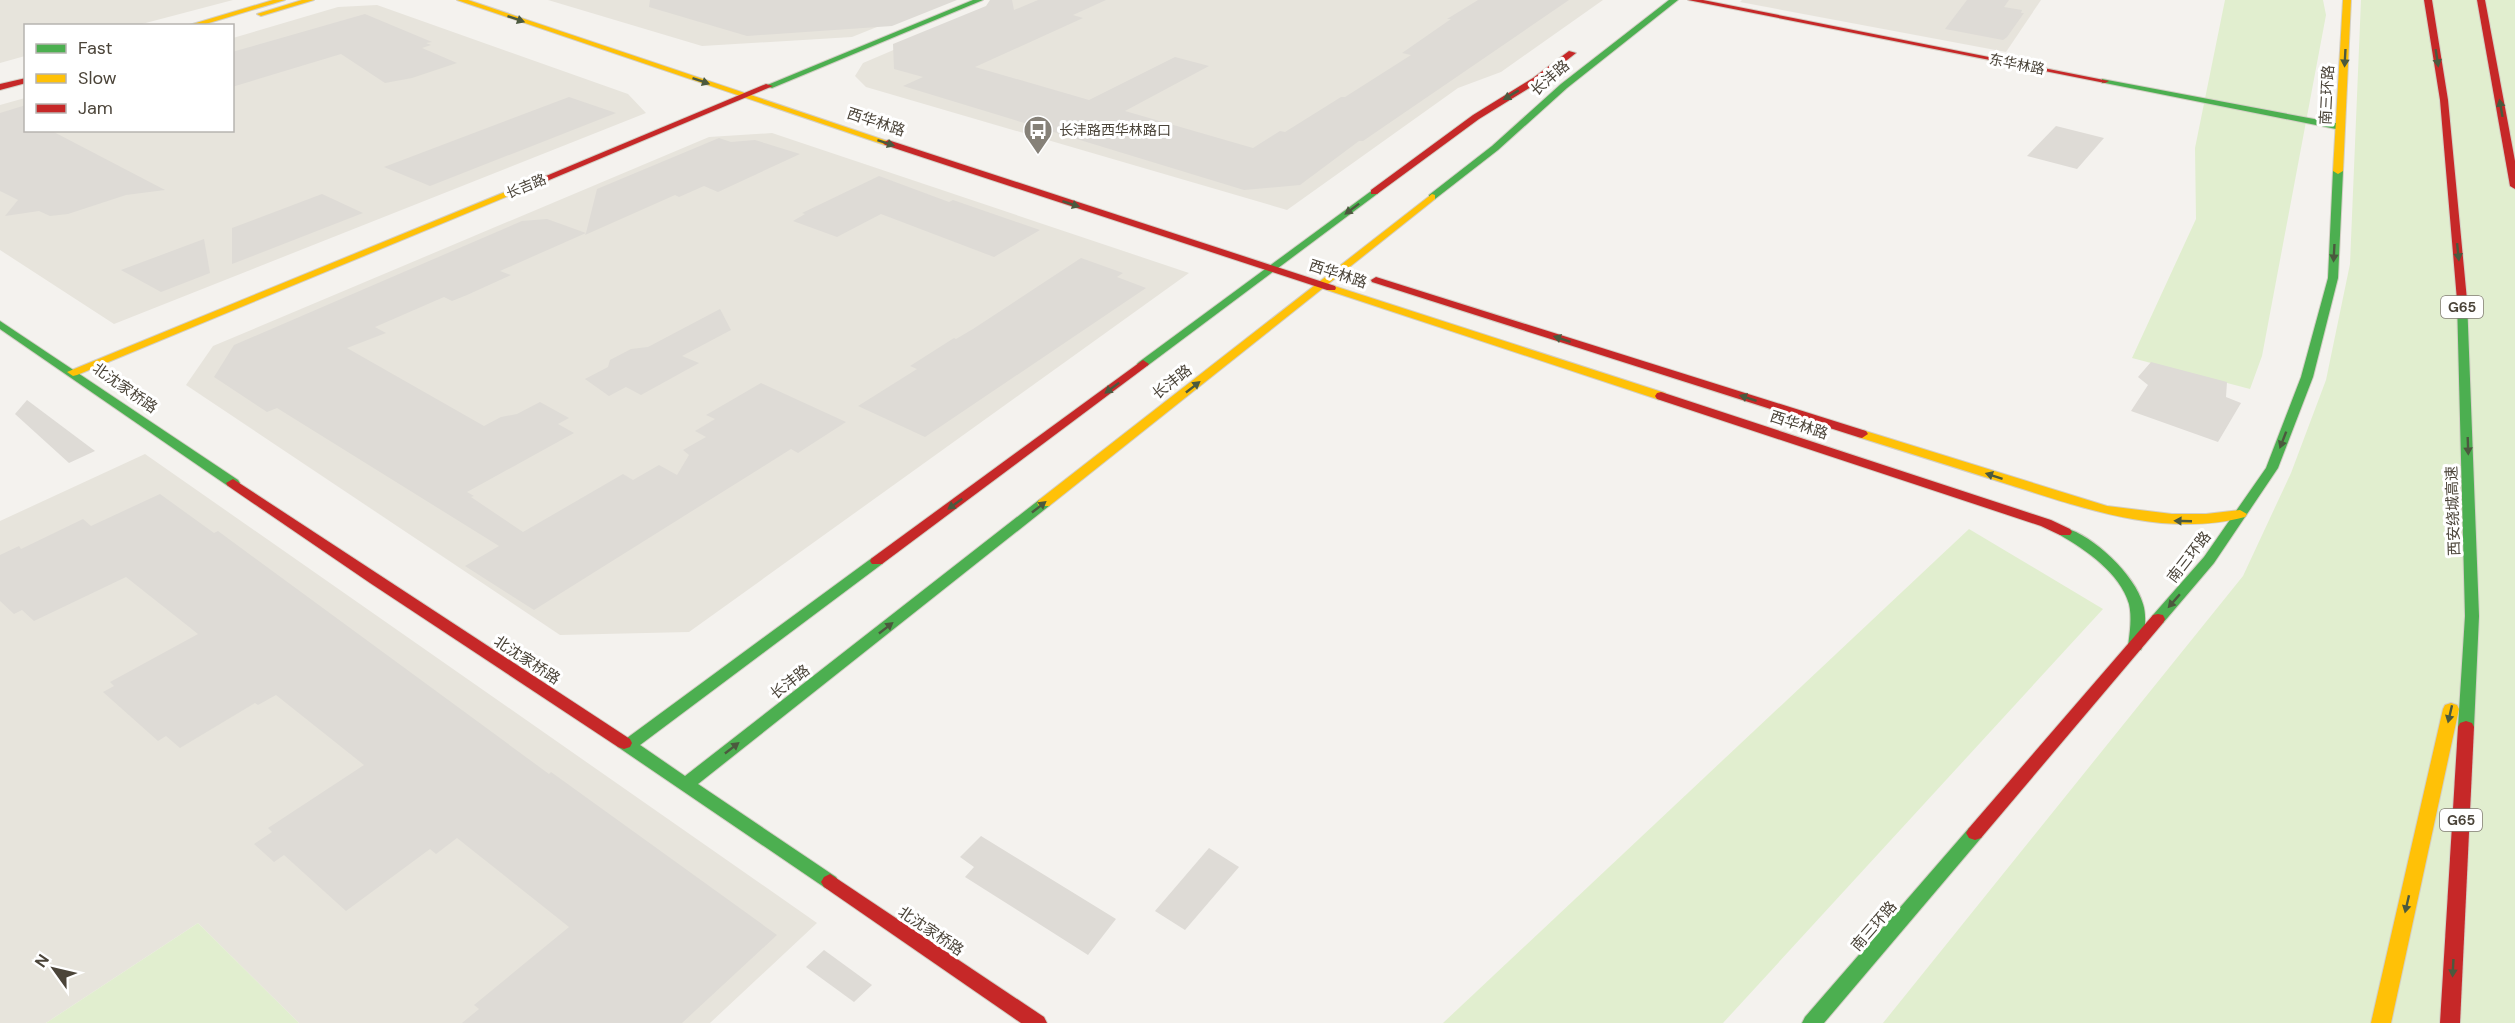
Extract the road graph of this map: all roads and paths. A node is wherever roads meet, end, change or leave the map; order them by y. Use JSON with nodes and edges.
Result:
{"nodes":[{"id":1,"x":281,"y":0,"type":"edge"},
{"id":2,"x":310,"y":0,"type":"edge"},
{"id":3,"x":461,"y":0,"type":"edge"},
{"id":4,"x":505,"y":0,"type":"edge"},
{"id":5,"x":979,"y":0,"type":"edge"},
{"id":6,"x":1674,"y":0,"type":"edge"},
{"id":7,"x":1692,"y":0,"type":"edge"},
{"id":8,"x":2348,"y":0,"type":"edge"},
{"id":9,"x":2428,"y":0,"type":"edge"},
{"id":10,"x":2481,"y":0,"type":"edge"},
{"id":11,"x":527,"y":7,"type":"dead end"},
{"id":12,"x":2486,"y":21,"type":"junction"},
{"id":13,"x":196,"y":24,"type":"edge"},
{"id":14,"x":226,"y":24,"type":"edge"},
{"id":15,"x":1582,"y":46,"type":"dead end"},
{"id":16,"x":2505,"y":60,"type":"dead end"},
{"id":17,"x":24,"y":72,"type":"edge"},
{"id":18,"x":0,"y":78,"type":"edge"},
{"id":19,"x":750,"y":78,"type":"dead end"},
{"id":20,"x":24,"y":81,"type":"edge"},
{"id":21,"x":772,"y":85,"type":"junction"},
{"id":22,"x":0,"y":87,"type":"edge"},
{"id":23,"x":794,"y":92,"type":"dead end"},
{"id":24,"x":745,"y":96,"type":"junction"},
{"id":25,"x":2341,"y":127,"type":"junction"},
{"id":26,"x":2515,"y":186,"type":"edge"},
{"id":27,"x":1284,"y":253,"type":"junction"},
{"id":28,"x":1271,"y":269,"type":"junction"},
{"id":29,"x":1353,"y":273,"type":"junction"},
{"id":30,"x":1321,"y":286,"type":"junction"},
{"id":31,"x":0,"y":324,"type":"edge"},
{"id":32,"x":73,"y":372,"type":"junction"},
{"id":33,"x":2240,"y":514,"type":"junction"},
{"id":34,"x":2472,"y":616,"type":"junction"},
{"id":35,"x":2136,"y":646,"type":"junction"},
{"id":36,"x":627,"y":746,"type":"junction"},
{"id":37,"x":687,"y":784,"type":"junction"},
{"id":38,"x":1037,"y":1023,"type":"edge"},
{"id":39,"x":1812,"y":1023,"type":"edge"},
{"id":40,"x":2380,"y":1023,"type":"edge"},
{"id":41,"x":2450,"y":1023,"type":"edge"}],
"edges":[{"from":1,"to":13,"type":"main road"},
{"from":2,"to":14,"type":"main road"},
{"from":3,"to":24,"type":"main road","name":"西华林路","one_way":true},
{"from":4,"to":11,"type":"main road"},
{"from":5,"to":21,"type":"main road","name":"长吉路"},
{"from":6,"to":29,"type":"main road","name":"长沣路"},
{"from":7,"to":25,"type":"main road","name":"东华林路"},
{"from":8,"to":25,"type":"main road","name":"南三环路","one_way":true},
{"from":9,"to":34,"type":"main road","name":"西安绕城高速","number":"G65","one_way":true},
{"from":10,"to":12,"type":"main road"},
{"from":12,"to":16,"type":"main road"},
{"from":26,"to":12,"type":"main road","one_way":true},
{"from":15,"to":27,"type":"main road","name":"长沣路","one_way":true},
{"from":17,"to":18,"type":"main road"},
{"from":19,"to":21,"type":"main road"},
{"from":20,"to":22,"type":"main road"},
{"from":21,"to":23,"type":"main road"},
{"from":21,"to":24,"type":"main road","name":"长吉路"},
{"from":24,"to":28,"type":"main road","name":"西华林路","one_way":true},
{"from":24,"to":32,"type":"main road","name":"长吉路"},
{"from":25,"to":33,"type":"main road","name":"南三环路","one_way":true},
{"from":27,"to":28,"type":"main road","name":"长沣路"},
{"from":27,"to":29,"type":"main road","name":"西华林路"},
{"from":28,"to":30,"type":"main road","name":"西华林路"},
{"from":28,"to":36,"type":"main road","name":"长沣路","one_way":true},
{"from":29,"to":30,"type":"main road","name":"长沣路"},
{"from":33,"to":29,"type":"main road","name":"西华林路","one_way":true},
{"from":30,"to":35,"type":"main road","name":"西华林路"},
{"from":37,"to":30,"type":"main road","name":"长沣路","one_way":true},
{"from":31,"to":32,"type":"main road","name":"北沈家桥路"},
{"from":32,"to":36,"type":"main road","name":"北沈家桥路"},
{"from":33,"to":35,"type":"main road","name":"南三环路","one_way":true},
{"from":34,"to":40,"type":"main road","one_way":true},
{"from":34,"to":41,"type":"main road","name":"西安绕城高速","number":"G65","one_way":true},
{"from":35,"to":39,"type":"main road","name":"南三环路"},
{"from":36,"to":37,"type":"main road","name":"北沈家桥路"},
{"from":37,"to":38,"type":"main road","name":"北沈家桥路"}]}
